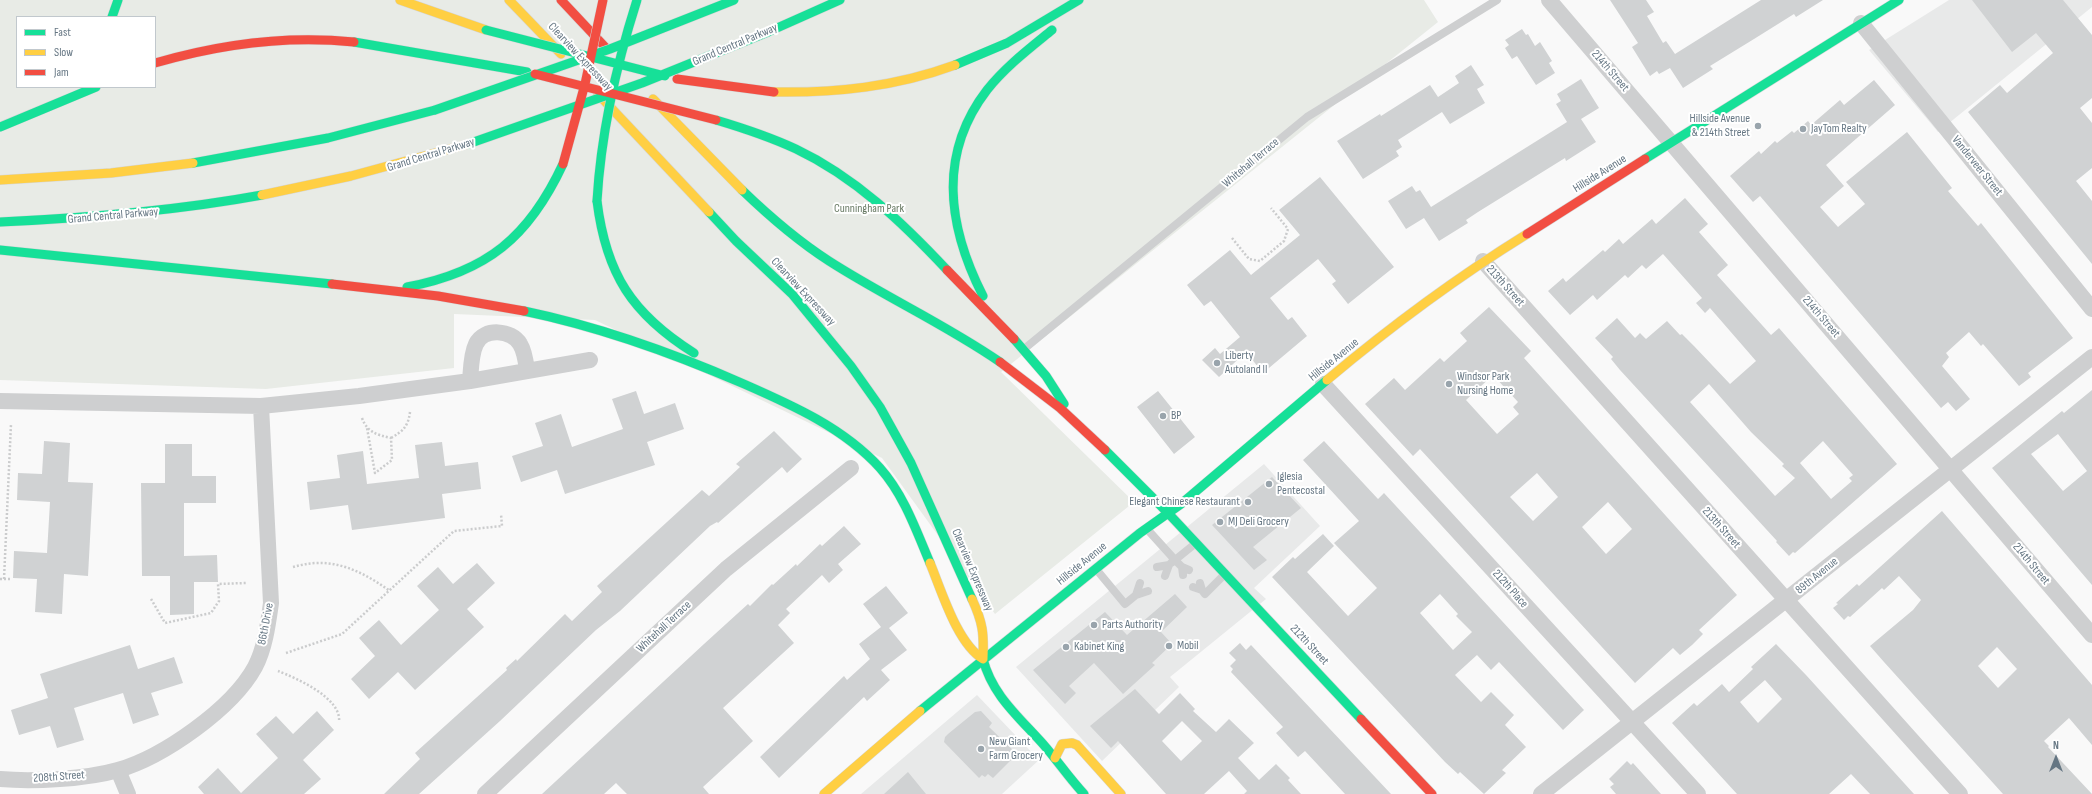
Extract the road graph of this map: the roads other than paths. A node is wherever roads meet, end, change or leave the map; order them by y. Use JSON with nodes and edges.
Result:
{"nodes":[{"id":1,"x":118,"y":0,"type":"edge"},
{"id":2,"x":400,"y":0,"type":"edge"},
{"id":3,"x":510,"y":0,"type":"edge"},
{"id":4,"x":561,"y":0,"type":"edge"},
{"id":5,"x":603,"y":0,"type":"edge"},
{"id":6,"x":637,"y":0,"type":"edge"},
{"id":7,"x":734,"y":0,"type":"edge"},
{"id":8,"x":840,"y":0,"type":"edge"},
{"id":9,"x":1079,"y":0,"type":"edge"},
{"id":10,"x":1088,"y":0,"type":"edge"},
{"id":11,"x":1497,"y":0,"type":"edge"},
{"id":12,"x":1549,"y":0,"type":"edge"},
{"id":13,"x":1899,"y":0,"type":"edge"},
{"id":14,"x":112,"y":16,"type":"edge"},
{"id":15,"x":1861,"y":24,"type":"junction"},
{"id":16,"x":156,"y":63,"type":"edge"},
{"id":17,"x":94,"y":88,"type":"edge"},
{"id":18,"x":48,"y":97,"type":"dead end"},
{"id":19,"x":0,"y":125,"type":"edge"},
{"id":20,"x":1671,"y":143,"type":"junction"},
{"id":21,"x":0,"y":180,"type":"edge"},
{"id":22,"x":0,"y":222,"type":"edge"},
{"id":23,"x":0,"y":250,"type":"edge"},
{"id":24,"x":1483,"y":261,"type":"junction"},
{"id":25,"x":368,"y":288,"type":"junction"},
{"id":26,"x":2092,"y":309,"type":"edge"},
{"id":27,"x":1023,"y":350,"type":"junction"},
{"id":28,"x":2092,"y":357,"type":"edge"},
{"id":29,"x":590,"y":360,"type":"dead end"},
{"id":30,"x":527,"y":371,"type":"junction"},
{"id":31,"x":470,"y":381,"type":"junction"},
{"id":32,"x":1323,"y":384,"type":"junction"},
{"id":33,"x":0,"y":401,"type":"edge"},
{"id":34,"x":261,"y":406,"type":"junction"},
{"id":35,"x":790,"y":406,"type":"junction"},
{"id":36,"x":1074,"y":421,"type":"junction"},
{"id":37,"x":851,"y":468,"type":"dead end"},
{"id":38,"x":1951,"y":470,"type":"junction"},
{"id":39,"x":1168,"y":513,"type":"junction"},
{"id":40,"x":1147,"y":529,"type":"junction"},
{"id":41,"x":1197,"y":543,"type":"junction"},
{"id":42,"x":1172,"y":563,"type":"junction"},
{"id":43,"x":1157,"y":567,"type":"dead end"},
{"id":44,"x":1095,"y":569,"type":"junction"},
{"id":45,"x":1184,"y":571,"type":"dead end"},
{"id":46,"x":1226,"y":574,"type":"junction"},
{"id":47,"x":1166,"y":576,"type":"dead end"},
{"id":48,"x":1140,"y":583,"type":"dead end"},
{"id":49,"x":1198,"y":587,"type":"dead end"},
{"id":50,"x":1148,"y":591,"type":"dead end"},
{"id":51,"x":1136,"y":595,"type":"junction"},
{"id":52,"x":1786,"y":600,"type":"junction"},
{"id":53,"x":2092,"y":635,"type":"edge"},
{"id":54,"x":983,"y":659,"type":"junction"},
{"id":55,"x":1632,"y":722,"type":"junction"},
{"id":56,"x":1055,"y":758,"type":"junction"},
{"id":57,"x":118,"y":770,"type":"junction"},
{"id":58,"x":0,"y":778,"type":"edge"},
{"id":59,"x":128,"y":794,"type":"edge"},
{"id":60,"x":485,"y":794,"type":"edge"},
{"id":61,"x":824,"y":794,"type":"edge"},
{"id":62,"x":1084,"y":794,"type":"edge"},
{"id":63,"x":1121,"y":794,"type":"edge"},
{"id":64,"x":1432,"y":794,"type":"edge"},
{"id":65,"x":1541,"y":794,"type":"edge"},
{"id":66,"x":1698,"y":794,"type":"edge"},
{"id":67,"x":1960,"y":794,"type":"edge"}],
"edges":[{"from":1,"to":14,"type":"main road"},
{"from":2,"to":9,"type":"main road","bridge":true},
{"from":3,"to":54,"type":"main road","name":"Clearview Expressway"},
{"from":4,"to":36,"type":"main road","name":"Clearview Expressway"},
{"from":5,"to":25,"type":"main road","bridge":true},
{"from":6,"to":35,"type":"main road","bridge":true},
{"from":7,"to":21,"type":"main road","bridge":true},
{"from":8,"to":22,"type":"main road","name":"Grand Central Parkway","bridge":true},
{"from":10,"to":27,"type":"main road"},
{"from":11,"to":27,"type":"lane","name":"Whitehall Terrace"},
{"from":12,"to":20,"type":"street","name":"214th Street"},
{"from":13,"to":15,"type":"main road","name":"Hillside Avenue"},
{"from":15,"to":20,"type":"main road","name":"Hillside Avenue"},
{"from":15,"to":26,"type":"street","name":"Vanderveer Street"},
{"from":16,"to":27,"type":"main road","bridge":true},
{"from":17,"to":19,"type":"main road"},
{"from":18,"to":19,"type":"main road"},
{"from":20,"to":24,"type":"main road","name":"Hillside Avenue"},
{"from":20,"to":38,"type":"street","name":"214th Street"},
{"from":23,"to":25,"type":"main road"},
{"from":24,"to":32,"type":"main road","name":"Hillside Avenue"},
{"from":24,"to":52,"type":"street","name":"213th Street"},
{"from":25,"to":35,"type":"main road"},
{"from":27,"to":36,"type":"main road"},
{"from":28,"to":38,"type":"street","name":"89th Avenue"},
{"from":29,"to":30,"type":"street"},
{"from":30,"to":31,"type":"street"},
{"from":30,"to":31,"type":"street"},
{"from":31,"to":34,"type":"street"},
{"from":32,"to":39,"type":"main road","name":"Hillside Avenue"},
{"from":32,"to":55,"type":"street","name":"212th Place"},
{"from":33,"to":34,"type":"street"},
{"from":34,"to":57,"type":"street","name":"86th Drive"},
{"from":35,"to":54,"type":"main road"},
{"from":36,"to":39,"type":"main road","name":"Clearview Expressway"},
{"from":37,"to":60,"type":"street","name":"Whitehall Terrace"},
{"from":38,"to":52,"type":"street","name":"89th Avenue"},
{"from":38,"to":53,"type":"street","name":"214th Street"},
{"from":39,"to":40,"type":"main road","name":"Hillside Avenue"},
{"from":39,"to":41,"type":"main road","name":"212th Street"},
{"from":40,"to":42,"type":"lane"},
{"from":40,"to":44,"type":"main road","name":"Hillside Avenue"},
{"from":41,"to":42,"type":"lane"},
{"from":41,"to":46,"type":"main road","name":"212th Street"},
{"from":42,"to":43,"type":"lane"},
{"from":42,"to":45,"type":"lane"},
{"from":42,"to":47,"type":"lane"},
{"from":44,"to":51,"type":"lane"},
{"from":44,"to":54,"type":"main road","name":"Hillside Avenue"},
{"from":46,"to":49,"type":"lane"},
{"from":46,"to":64,"type":"main road","name":"212th Street"},
{"from":48,"to":51,"type":"lane"},
{"from":50,"to":51,"type":"lane"},
{"from":52,"to":55,"type":"street","name":"89th Avenue"},
{"from":52,"to":67,"type":"street","name":"213th Street"},
{"from":54,"to":56,"type":"main road","name":"Clearview Expressway"},
{"from":54,"to":61,"type":"main road","name":"Hillside Avenue"},
{"from":55,"to":65,"type":"street","name":"89th Avenue"},
{"from":55,"to":66,"type":"street","name":"212th Place"},
{"from":56,"to":62,"type":"main road","name":"Clearview Expressway"},
{"from":56,"to":63,"type":"main road"},
{"from":57,"to":58,"type":"street","name":"208th Street"},
{"from":57,"to":59,"type":"street"}]}
